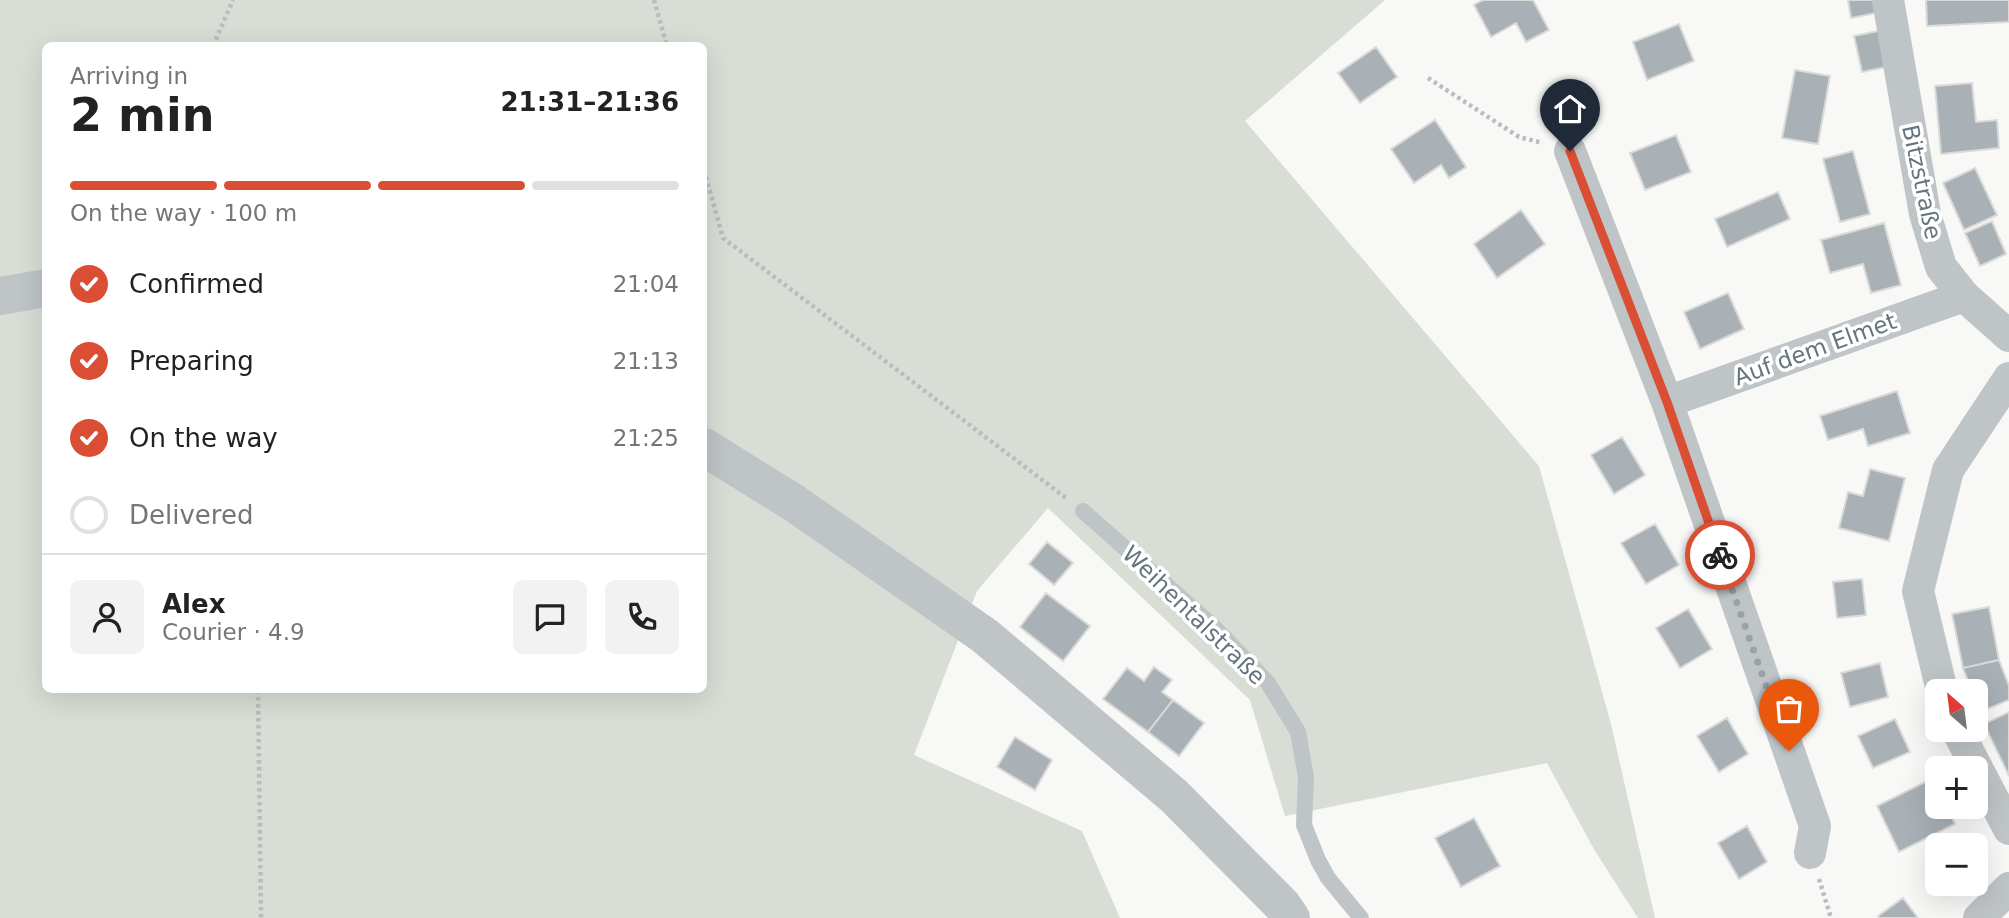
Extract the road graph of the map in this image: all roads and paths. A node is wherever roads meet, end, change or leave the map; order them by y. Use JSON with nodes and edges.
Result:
{"nodes":[{"id":1,"x":233,"y":0,"type":"edge"},
{"id":2,"x":654,"y":0,"type":"edge"},
{"id":3,"x":1888,"y":0,"type":"edge"},
{"id":4,"x":215,"y":42,"type":"edge"},
{"id":5,"x":666,"y":42,"type":"edge"},
{"id":6,"x":1428,"y":78,"type":"dead end"},
{"id":7,"x":1570,"y":151,"type":"joint"},
{"id":8,"x":707,"y":181,"type":"edge"},
{"id":9,"x":42,"y":289,"type":"edge"},
{"id":10,"x":0,"y":296,"type":"edge"},
{"id":11,"x":1964,"y":296,"type":"junction"},
{"id":12,"x":2009,"y":336,"type":"edge"},
{"id":13,"x":2009,"y":378,"type":"edge"},
{"id":14,"x":1667,"y":402,"type":"junction"},
{"id":15,"x":707,"y":449,"type":"edge"},
{"id":16,"x":1083,"y":511,"type":"joint"},
{"id":17,"x":1939,"y":679,"type":"edge"},
{"id":18,"x":258,"y":693,"type":"edge"},
{"id":19,"x":1963,"y":742,"type":"edge"},
{"id":20,"x":2009,"y":829,"type":"edge"},
{"id":21,"x":1810,"y":853,"type":"joint"},
{"id":22,"x":2009,"y":888,"type":"edge"},
{"id":23,"x":261,"y":918,"type":"edge"},
{"id":24,"x":1291,"y":918,"type":"edge"},
{"id":25,"x":1361,"y":918,"type":"edge"},
{"id":26,"x":1831,"y":918,"type":"edge"},
{"id":27,"x":1979,"y":918,"type":"edge"}],
"edges":[{"from":1,"to":4,"type":"path"},
{"from":2,"to":5,"type":"path"},
{"from":3,"to":11,"type":"street","name":"Bitzstraße"},
{"from":6,"to":7,"type":"path"},
{"from":7,"to":14,"type":"street"},
{"from":8,"to":16,"type":"path"},
{"from":9,"to":10,"type":"street"},
{"from":11,"to":12,"type":"street","name":"Bitzstraße"},
{"from":11,"to":14,"type":"street","name":"Auf dem Elmet"},
{"from":13,"to":17,"type":"street"},
{"from":14,"to":21,"type":"street"},
{"from":15,"to":24,"type":"street"},
{"from":16,"to":25,"type":"lane","name":"Weihentalstraße"},
{"from":18,"to":23,"type":"path"},
{"from":19,"to":20,"type":"street"},
{"from":21,"to":26,"type":"path"},
{"from":22,"to":27,"type":"street"}]}
